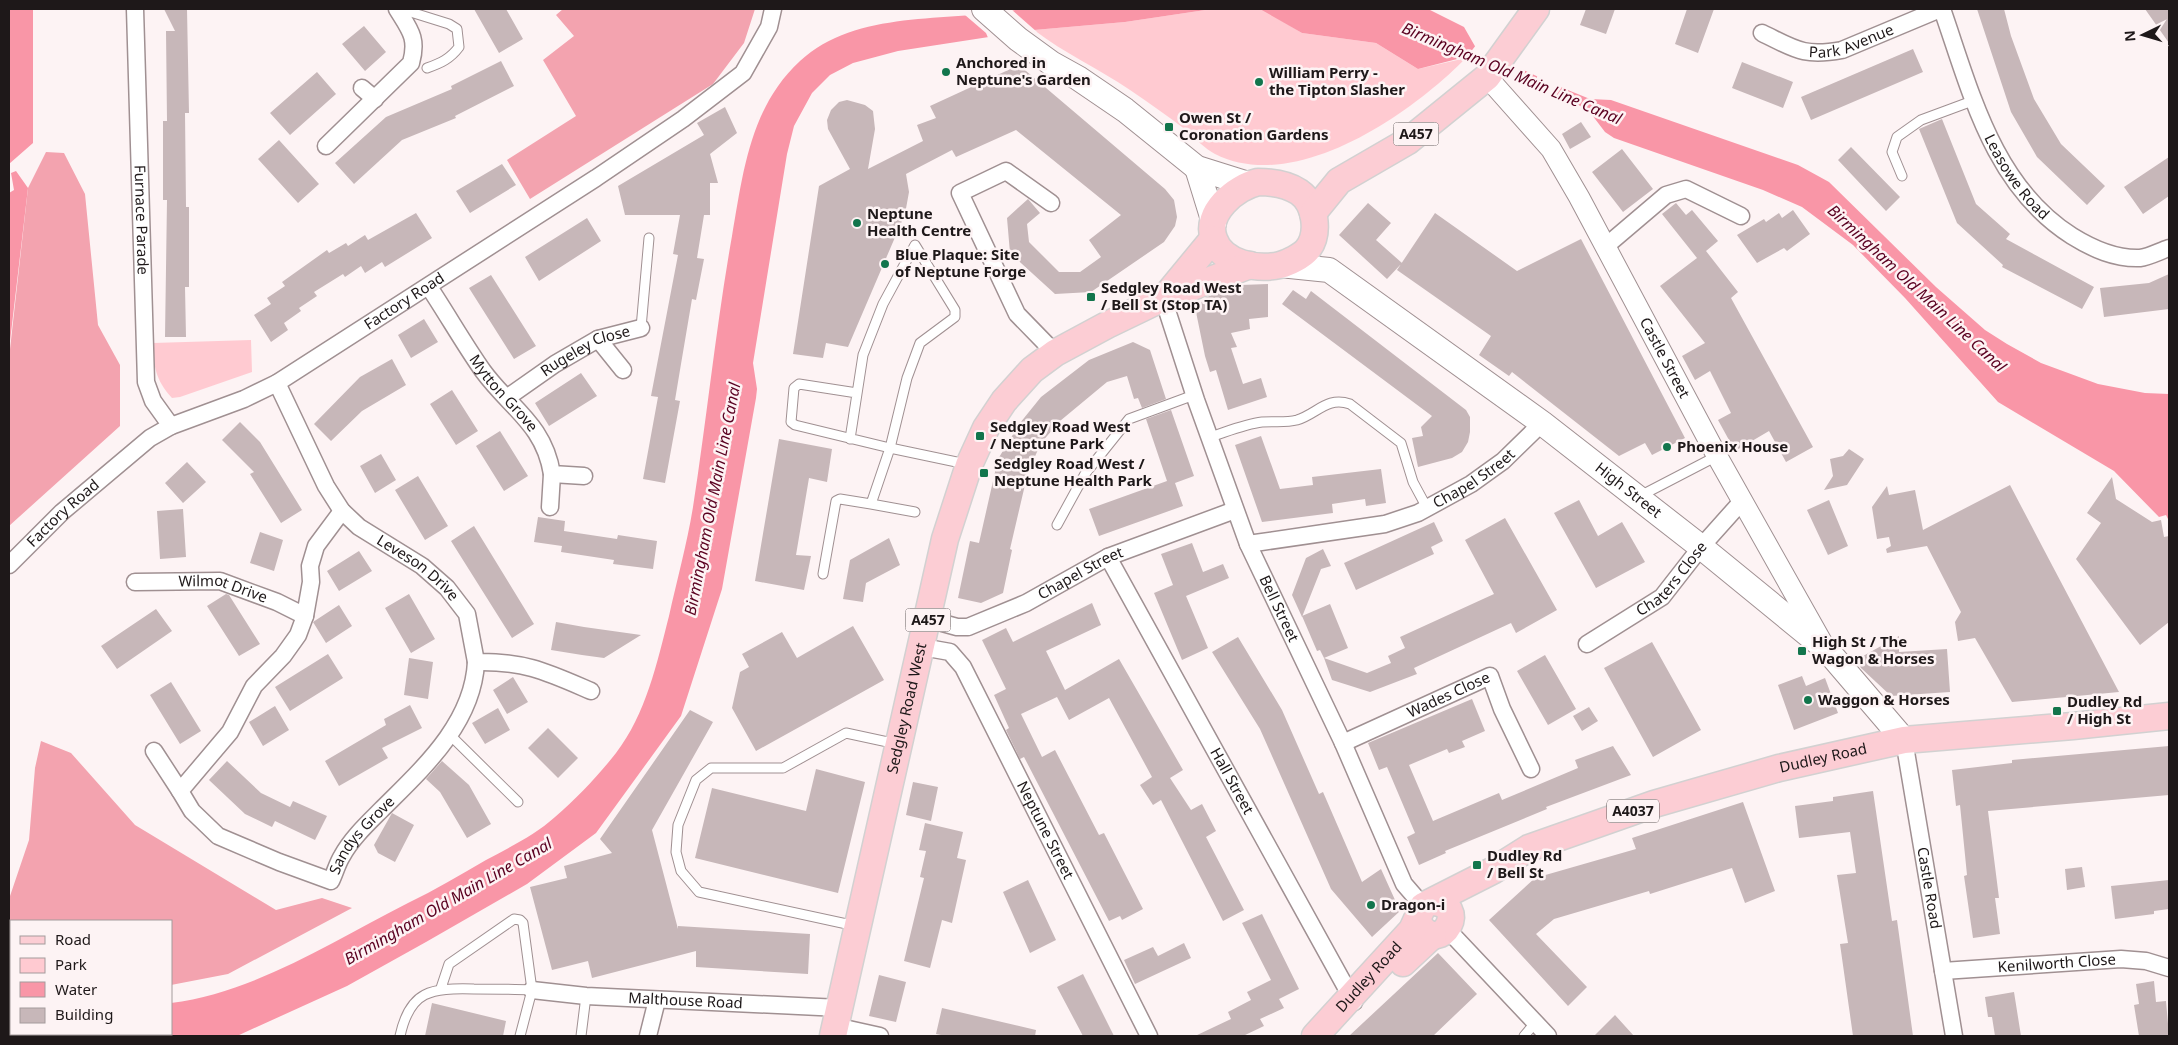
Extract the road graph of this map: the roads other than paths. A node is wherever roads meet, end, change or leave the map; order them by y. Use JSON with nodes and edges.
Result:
{"nodes":[{"id":1,"x":135,"y":9,"type":"edge"},
{"id":2,"x":396,"y":9,"type":"edge"},
{"id":3,"x":401,"y":9,"type":"edge"},
{"id":4,"x":773,"y":9,"type":"edge"},
{"id":5,"x":984,"y":9,"type":"edge"},
{"id":6,"x":1536,"y":9,"type":"edge"},
{"id":7,"x":1941,"y":9,"type":"edge"},
{"id":8,"x":1762,"y":33,"type":"dead end"},
{"id":9,"x":427,"y":68,"type":"dead end"},
{"id":10,"x":1487,"y":77,"type":"junction"},
{"id":11,"x":362,"y":88,"type":"dead end"},
{"id":12,"x":375,"y":99,"type":"junction"},
{"id":13,"x":1974,"y":100,"type":"junction"},
{"id":14,"x":326,"y":146,"type":"dead end"},
{"id":15,"x":1197,"y":168,"type":"junction"},
{"id":16,"x":1902,"y":176,"type":"dead end"},
{"id":17,"x":1275,"y":182,"type":"junction"},
{"id":18,"x":1338,"y":182,"type":"junction"},
{"id":19,"x":1248,"y":184,"type":"junction"},
{"id":20,"x":1051,"y":203,"type":"dead end"},
{"id":21,"x":1741,"y":216,"type":"dead end"},
{"id":22,"x":1313,"y":225,"type":"junction"},
{"id":23,"x":1213,"y":231,"type":"junction"},
{"id":24,"x":649,"y":238,"type":"dead end"},
{"id":25,"x":1606,"y":246,"type":"junction"},
{"id":26,"x":2169,"y":248,"type":"edge"},
{"id":27,"x":1250,"y":265,"type":"junction"},
{"id":28,"x":1280,"y":265,"type":"junction"},
{"id":29,"x":1329,"y":270,"type":"junction"},
{"id":30,"x":430,"y":286,"type":"junction"},
{"id":31,"x":1164,"y":298,"type":"junction"},
{"id":32,"x":641,"y":328,"type":"joint"},
{"id":33,"x":598,"y":339,"type":"junction"},
{"id":34,"x":1055,"y":353,"type":"junction"},
{"id":35,"x":623,"y":370,"type":"dead end"},
{"id":36,"x":277,"y":383,"type":"junction"},
{"id":37,"x":857,"y":393,"type":"junction"},
{"id":38,"x":1194,"y":395,"type":"junction"},
{"id":39,"x":508,"y":398,"type":"junction"},
{"id":40,"x":1542,"y":422,"type":"junction"},
{"id":41,"x":170,"y":426,"type":"junction"},
{"id":42,"x":1210,"y":437,"type":"junction"},
{"id":43,"x":850,"y":439,"type":"junction"},
{"id":44,"x":890,"y":448,"type":"junction"},
{"id":45,"x":1717,"y":456,"type":"junction"},
{"id":46,"x":969,"y":465,"type":"junction"},
{"id":47,"x":552,"y":474,"type":"junction"},
{"id":48,"x":584,"y":476,"type":"dead end"},
{"id":49,"x":1638,"y":498,"type":"junction"},
{"id":50,"x":1742,"y":500,"type":"junction"},
{"id":51,"x":871,"y":504,"type":"junction"},
{"id":52,"x":550,"y":507,"type":"dead end"},
{"id":53,"x":1427,"y":508,"type":"junction"},
{"id":54,"x":1235,"y":510,"type":"junction"},
{"id":55,"x":342,"y":511,"type":"junction"},
{"id":56,"x":915,"y":512,"type":"dead end"},
{"id":57,"x":1057,"y":525,"type":"dead end"},
{"id":58,"x":1248,"y":544,"type":"junction"},
{"id":59,"x":1701,"y":547,"type":"junction"},
{"id":60,"x":1108,"y":558,"type":"junction"},
{"id":61,"x":9,"y":565,"type":"edge"},
{"id":62,"x":822,"y":574,"type":"dead end"},
{"id":63,"x":136,"y":582,"type":"dead end"},
{"id":64,"x":305,"y":616,"type":"junction"},
{"id":65,"x":928,"y":619,"type":"junction"},
{"id":66,"x":1587,"y":644,"type":"dead end"},
{"id":67,"x":922,"y":647,"type":"junction"},
{"id":68,"x":1827,"y":650,"type":"junction"},
{"id":69,"x":476,"y":662,"type":"junction"},
{"id":70,"x":591,"y":691,"type":"dead end"},
{"id":71,"x":2169,"y":716,"type":"edge"},
{"id":72,"x":449,"y":734,"type":"junction"},
{"id":73,"x":1904,"y":740,"type":"junction"},
{"id":74,"x":1343,"y":743,"type":"junction"},
{"id":75,"x":900,"y":745,"type":"junction"},
{"id":76,"x":154,"y":751,"type":"dead end"},
{"id":77,"x":1531,"y":769,"type":"dead end"},
{"id":78,"x":180,"y":791,"type":"junction"},
{"id":79,"x":518,"y":802,"type":"dead end"},
{"id":80,"x":1434,"y":918,"type":"junction"},
{"id":81,"x":859,"y":927,"type":"junction"},
{"id":82,"x":2169,"y":968,"type":"edge"},
{"id":83,"x":1943,"y":971,"type":"junction"},
{"id":84,"x":441,"y":988,"type":"junction"},
{"id":85,"x":532,"y":990,"type":"junction"},
{"id":86,"x":586,"y":996,"type":"junction"},
{"id":87,"x":657,"y":1000,"type":"junction"},
{"id":88,"x":1353,"y":1001,"type":"junction"},
{"id":89,"x":1535,"y":1023,"type":"junction"},
{"id":90,"x":836,"y":1024,"type":"edge"},
{"id":91,"x":400,"y":1036,"type":"edge"},
{"id":92,"x":520,"y":1036,"type":"edge"},
{"id":93,"x":581,"y":1036,"type":"edge"},
{"id":94,"x":648,"y":1036,"type":"edge"},
{"id":95,"x":880,"y":1036,"type":"edge"},
{"id":96,"x":1148,"y":1036,"type":"edge"},
{"id":97,"x":1317,"y":1036,"type":"edge"},
{"id":98,"x":1524,"y":1036,"type":"edge"},
{"id":99,"x":1548,"y":1036,"type":"edge"},
{"id":100,"x":1954,"y":1036,"type":"edge"}],
"edges":[{"from":1,"to":41,"type":"street","name":"Furnace Parade"},
{"from":2,"to":12,"type":"street"},
{"from":3,"to":9,"type":"lane"},
{"from":4,"to":30,"type":"street","name":"Factory Road"},
{"from":5,"to":15,"type":"main road"},
{"from":6,"to":10,"type":"main road","number":"A457"},
{"from":7,"to":8,"type":"street","name":"Park Avenue"},
{"from":7,"to":13,"type":"street","name":"Leasowe Road"},
{"from":10,"to":18,"type":"main road","number":"A457"},
{"from":10,"to":25,"type":"street","name":"Castle Street"},
{"from":11,"to":12,"type":"street"},
{"from":12,"to":14,"type":"street"},
{"from":13,"to":16,"type":"lane"},
{"from":13,"to":26,"type":"street","name":"Leasowe Road"},
{"from":15,"to":19,"type":"main road"},
{"from":15,"to":23,"type":"main road"},
{"from":17,"to":18,"type":"main road"},
{"from":17,"to":19,"type":"main road"},
{"from":17,"to":22,"type":"main road"},
{"from":18,"to":22,"type":"main road","number":"A457"},
{"from":19,"to":23,"type":"main road","number":"A457"},
{"from":20,"to":34,"type":"street"},
{"from":21,"to":25,"type":"street"},
{"from":22,"to":28,"type":"main road","number":"A457"},
{"from":22,"to":29,"type":"main road"},
{"from":23,"to":27,"type":"main road","number":"A457"},
{"from":23,"to":31,"type":"main road","name":"Sedgley Road West","number":"A457"},
{"from":24,"to":32,"type":"lane","name":"Rugeley Close"},
{"from":25,"to":45,"type":"street","name":"Castle Street"},
{"from":27,"to":28,"type":"main road","number":"A457"},
{"from":27,"to":31,"type":"main road","name":"Sedgley Road West","number":"A457"},
{"from":28,"to":29,"type":"main road","name":"High Street"},
{"from":29,"to":40,"type":"main road","name":"High Street"},
{"from":30,"to":36,"type":"street","name":"Factory Road"},
{"from":30,"to":39,"type":"street","name":"Mytton Grove"},
{"from":31,"to":34,"type":"main road","name":"Sedgley Road West","number":"A457"},
{"from":31,"to":38,"type":"street","name":"Bell Street"},
{"from":32,"to":33,"type":"street","name":"Rugeley Close"},
{"from":33,"to":35,"type":"street"},
{"from":33,"to":39,"type":"street","name":"Rugeley Close"},
{"from":34,"to":46,"type":"main road","name":"Sedgley Road West","number":"A457"},
{"from":36,"to":41,"type":"street","name":"Factory Road"},
{"from":36,"to":55,"type":"street","name":"Leveson Drive"},
{"from":37,"to":43,"type":"lane"},
{"from":37,"to":43,"type":"lane"},
{"from":37,"to":44,"type":"lane"},
{"from":38,"to":42,"type":"street","name":"Bell Street"},
{"from":38,"to":57,"type":"lane"},
{"from":39,"to":47,"type":"street","name":"Mytton Grove"},
{"from":40,"to":49,"type":"main road","name":"High Street"},
{"from":40,"to":53,"type":"street","name":"Chapel Street"},
{"from":41,"to":61,"type":"street","name":"Factory Road"},
{"from":42,"to":53,"type":"lane"},
{"from":42,"to":54,"type":"street","name":"Bell Street"},
{"from":43,"to":44,"type":"lane"},
{"from":44,"to":46,"type":"lane"},
{"from":44,"to":51,"type":"lane"},
{"from":45,"to":49,"type":"lane"},
{"from":45,"to":50,"type":"street","name":"Castle Street"},
{"from":46,"to":65,"type":"main road","name":"Sedgley Road West","number":"A457"},
{"from":47,"to":48,"type":"street"},
{"from":47,"to":52,"type":"street","name":"Mytton Grove"},
{"from":49,"to":59,"type":"main road","name":"High Street"},
{"from":50,"to":59,"type":"street","name":"Chaters Close"},
{"from":50,"to":68,"type":"street","name":"Castle Street"},
{"from":51,"to":56,"type":"lane"},
{"from":51,"to":62,"type":"lane"},
{"from":53,"to":58,"type":"street","name":"Chapel Street"},
{"from":54,"to":58,"type":"street","name":"Bell Street"},
{"from":54,"to":60,"type":"street","name":"Chapel Street"},
{"from":55,"to":64,"type":"street"},
{"from":55,"to":69,"type":"street","name":"Leveson Drive"},
{"from":58,"to":74,"type":"street","name":"Bell Street"},
{"from":59,"to":66,"type":"street","name":"Chaters Close"},
{"from":59,"to":68,"type":"main road","name":"High Street"},
{"from":60,"to":65,"type":"street","name":"Chapel Street"},
{"from":60,"to":88,"type":"street","name":"Hall Street"},
{"from":63,"to":64,"type":"street","name":"Wilmot Drive"},
{"from":64,"to":78,"type":"street"},
{"from":65,"to":67,"type":"main road","name":"Sedgley Road West","number":"A457"},
{"from":67,"to":75,"type":"main road","name":"Sedgley Road West","number":"A457"},
{"from":67,"to":96,"type":"street","name":"Neptune Street"},
{"from":68,"to":73,"type":"main road","name":"High Street"},
{"from":69,"to":70,"type":"street"},
{"from":69,"to":72,"type":"street","name":"Sandys Grove"},
{"from":71,"to":73,"type":"main road","name":"Dudley Road","number":"A4037"},
{"from":72,"to":78,"type":"street","name":"Sandys Grove"},
{"from":72,"to":79,"type":"lane"},
{"from":73,"to":80,"type":"main road","name":"Dudley Road","number":"A4037"},
{"from":73,"to":83,"type":"street","name":"Castle Road"},
{"from":74,"to":77,"type":"street","name":"Wades Close"},
{"from":74,"to":80,"type":"street","name":"Bell Street"},
{"from":75,"to":81,"type":"main road","name":"Sedgley Road West","number":"A457"},
{"from":75,"to":81,"type":"lane"},
{"from":76,"to":78,"type":"street"},
{"from":80,"to":88,"type":"main road","name":"Dudley Road"},
{"from":80,"to":89,"type":"street","name":"Bell Street"},
{"from":81,"to":90,"type":"main road","name":"Sedgley Road West","number":"A457"},
{"from":82,"to":83,"type":"street","name":"Kenilworth Close"},
{"from":83,"to":100,"type":"street","name":"Castle Road"},
{"from":84,"to":85,"type":"lane"},
{"from":84,"to":85,"type":"lane"},
{"from":84,"to":91,"type":"lane"},
{"from":85,"to":86,"type":"street","name":"Malthouse Road"},
{"from":85,"to":92,"type":"lane"},
{"from":86,"to":87,"type":"street","name":"Malthouse Road"},
{"from":86,"to":93,"type":"lane"},
{"from":87,"to":90,"type":"street","name":"Malthouse Road"},
{"from":87,"to":94,"type":"street"},
{"from":88,"to":97,"type":"main road","name":"Dudley Road"},
{"from":89,"to":98,"type":"lane"},
{"from":89,"to":99,"type":"street","name":"Bell Street"},
{"from":90,"to":95,"type":"street","name":"Malthouse Road"}]}
